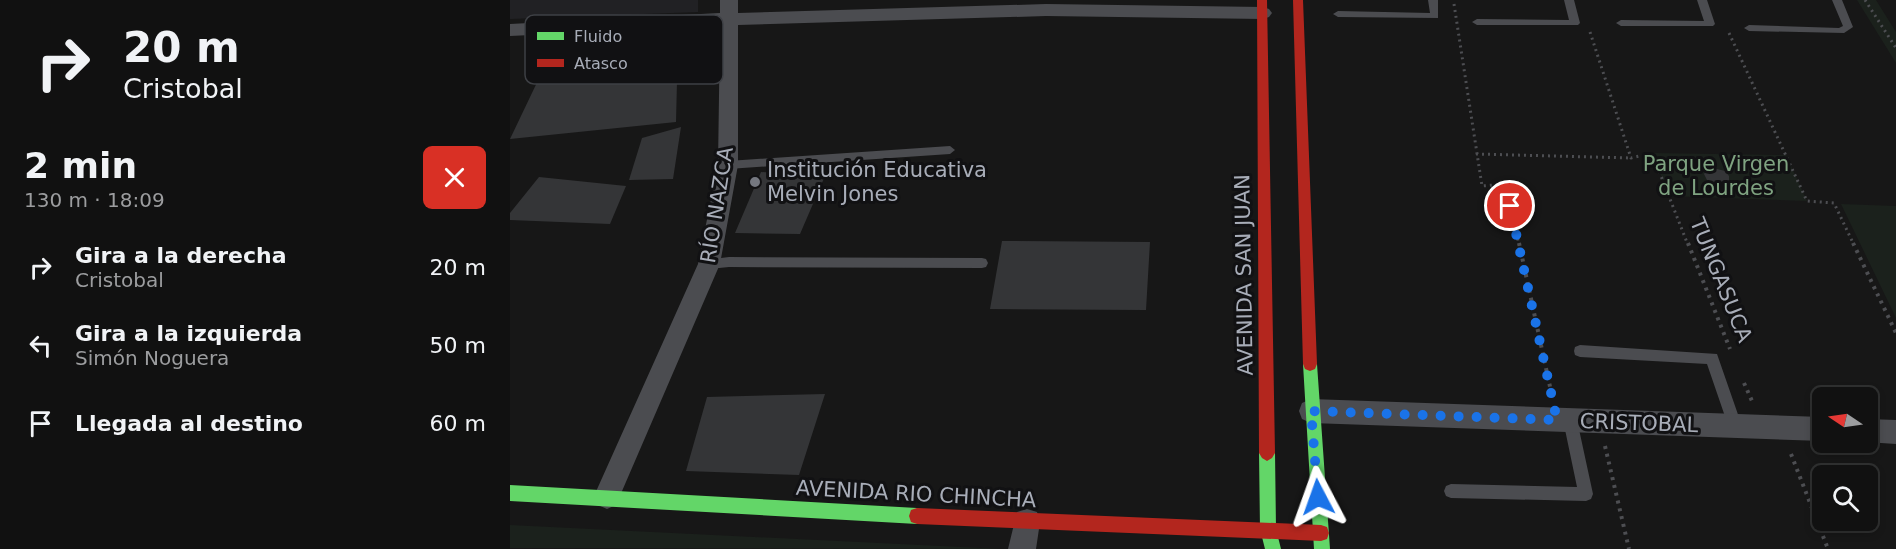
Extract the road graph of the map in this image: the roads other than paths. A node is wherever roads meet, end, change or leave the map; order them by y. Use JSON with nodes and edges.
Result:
{"nodes":[{"id":1,"x":1298,"y":0,"type":"edge"},
{"id":2,"x":1434,"y":0,"type":"edge"},
{"id":3,"x":1569,"y":0,"type":"edge"},
{"id":4,"x":1702,"y":0,"type":"edge"},
{"id":5,"x":1837,"y":0,"type":"edge"},
{"id":6,"x":1262,"y":7,"type":"edge"},
{"id":7,"x":729,"y":10,"type":"edge"},
{"id":8,"x":1338,"y":14,"type":"dead end"},
{"id":9,"x":674,"y":15,"type":"edge"},
{"id":10,"x":1477,"y":22,"type":"dead end"},
{"id":11,"x":1621,"y":23,"type":"dead end"},
{"id":12,"x":1749,"y":28,"type":"dead end"},
{"id":13,"x":525,"y":29,"type":"edge"},
{"id":14,"x":510,"y":30,"type":"edge"},
{"id":15,"x":950,"y":150,"type":"dead end"},
{"id":16,"x":728,"y":165,"type":"junction"},
{"id":17,"x":982,"y":263,"type":"dead end"},
{"id":18,"x":709,"y":264,"type":"junction"},
{"id":19,"x":1580,"y":351,"type":"dead end"},
{"id":20,"x":1311,"y":411,"type":"junction"},
{"id":21,"x":1564,"y":420,"type":"junction"},
{"id":22,"x":1735,"y":426,"type":"junction"},
{"id":23,"x":1812,"y":429,"type":"edge"},
{"id":24,"x":1878,"y":431,"type":"edge"},
{"id":25,"x":1896,"y":432,"type":"edge"},
{"id":26,"x":1451,"y":491,"type":"dead end"},
{"id":27,"x":510,"y":493,"type":"edge"},
{"id":28,"x":607,"y":496,"type":"junction"},
{"id":29,"x":1027,"y":522,"type":"junction"},
{"id":30,"x":1268,"y":529,"type":"junction"},
{"id":31,"x":1321,"y":533,"type":"junction"},
{"id":32,"x":1022,"y":549,"type":"edge"},
{"id":33,"x":1273,"y":549,"type":"edge"},
{"id":34,"x":1322,"y":549,"type":"edge"}],
"edges":[{"from":1,"to":20,"type":"street"},
{"from":2,"to":8,"type":"lane"},
{"from":3,"to":10,"type":"lane"},
{"from":4,"to":11,"type":"lane"},
{"from":5,"to":12,"type":"lane"},
{"from":6,"to":7,"type":"street"},
{"from":6,"to":30,"type":"street","name":"AVENIDA SAN JUAN"},
{"from":7,"to":9,"type":"street"},
{"from":7,"to":16,"type":"street","name":"RÍO NAZCA"},
{"from":13,"to":14,"type":"street"},
{"from":15,"to":16,"type":"lane"},
{"from":16,"to":18,"type":"street","name":"RÍO NAZCA"},
{"from":17,"to":18,"type":"lane"},
{"from":18,"to":28,"type":"street","name":"RÍO NAZCA"},
{"from":19,"to":22,"type":"lane"},
{"from":20,"to":21,"type":"street","name":"CRISTOBAL"},
{"from":20,"to":31,"type":"street"},
{"from":21,"to":22,"type":"street","name":"CRISTOBAL"},
{"from":21,"to":26,"type":"lane"},
{"from":22,"to":23,"type":"street","name":"CRISTOBAL"},
{"from":24,"to":25,"type":"street"},
{"from":27,"to":28,"type":"street","name":"AVENIDA RIO CHINCHA"},
{"from":28,"to":29,"type":"street","name":"AVENIDA RIO CHINCHA"},
{"from":29,"to":30,"type":"street","name":"AVENIDA RIO CHINCHA"},
{"from":29,"to":32,"type":"street"},
{"from":30,"to":31,"type":"street","name":"AVENIDA RIO CHINCHA"},
{"from":30,"to":33,"type":"street","name":"AVENIDA SAN JUAN"},
{"from":31,"to":34,"type":"street"}]}
